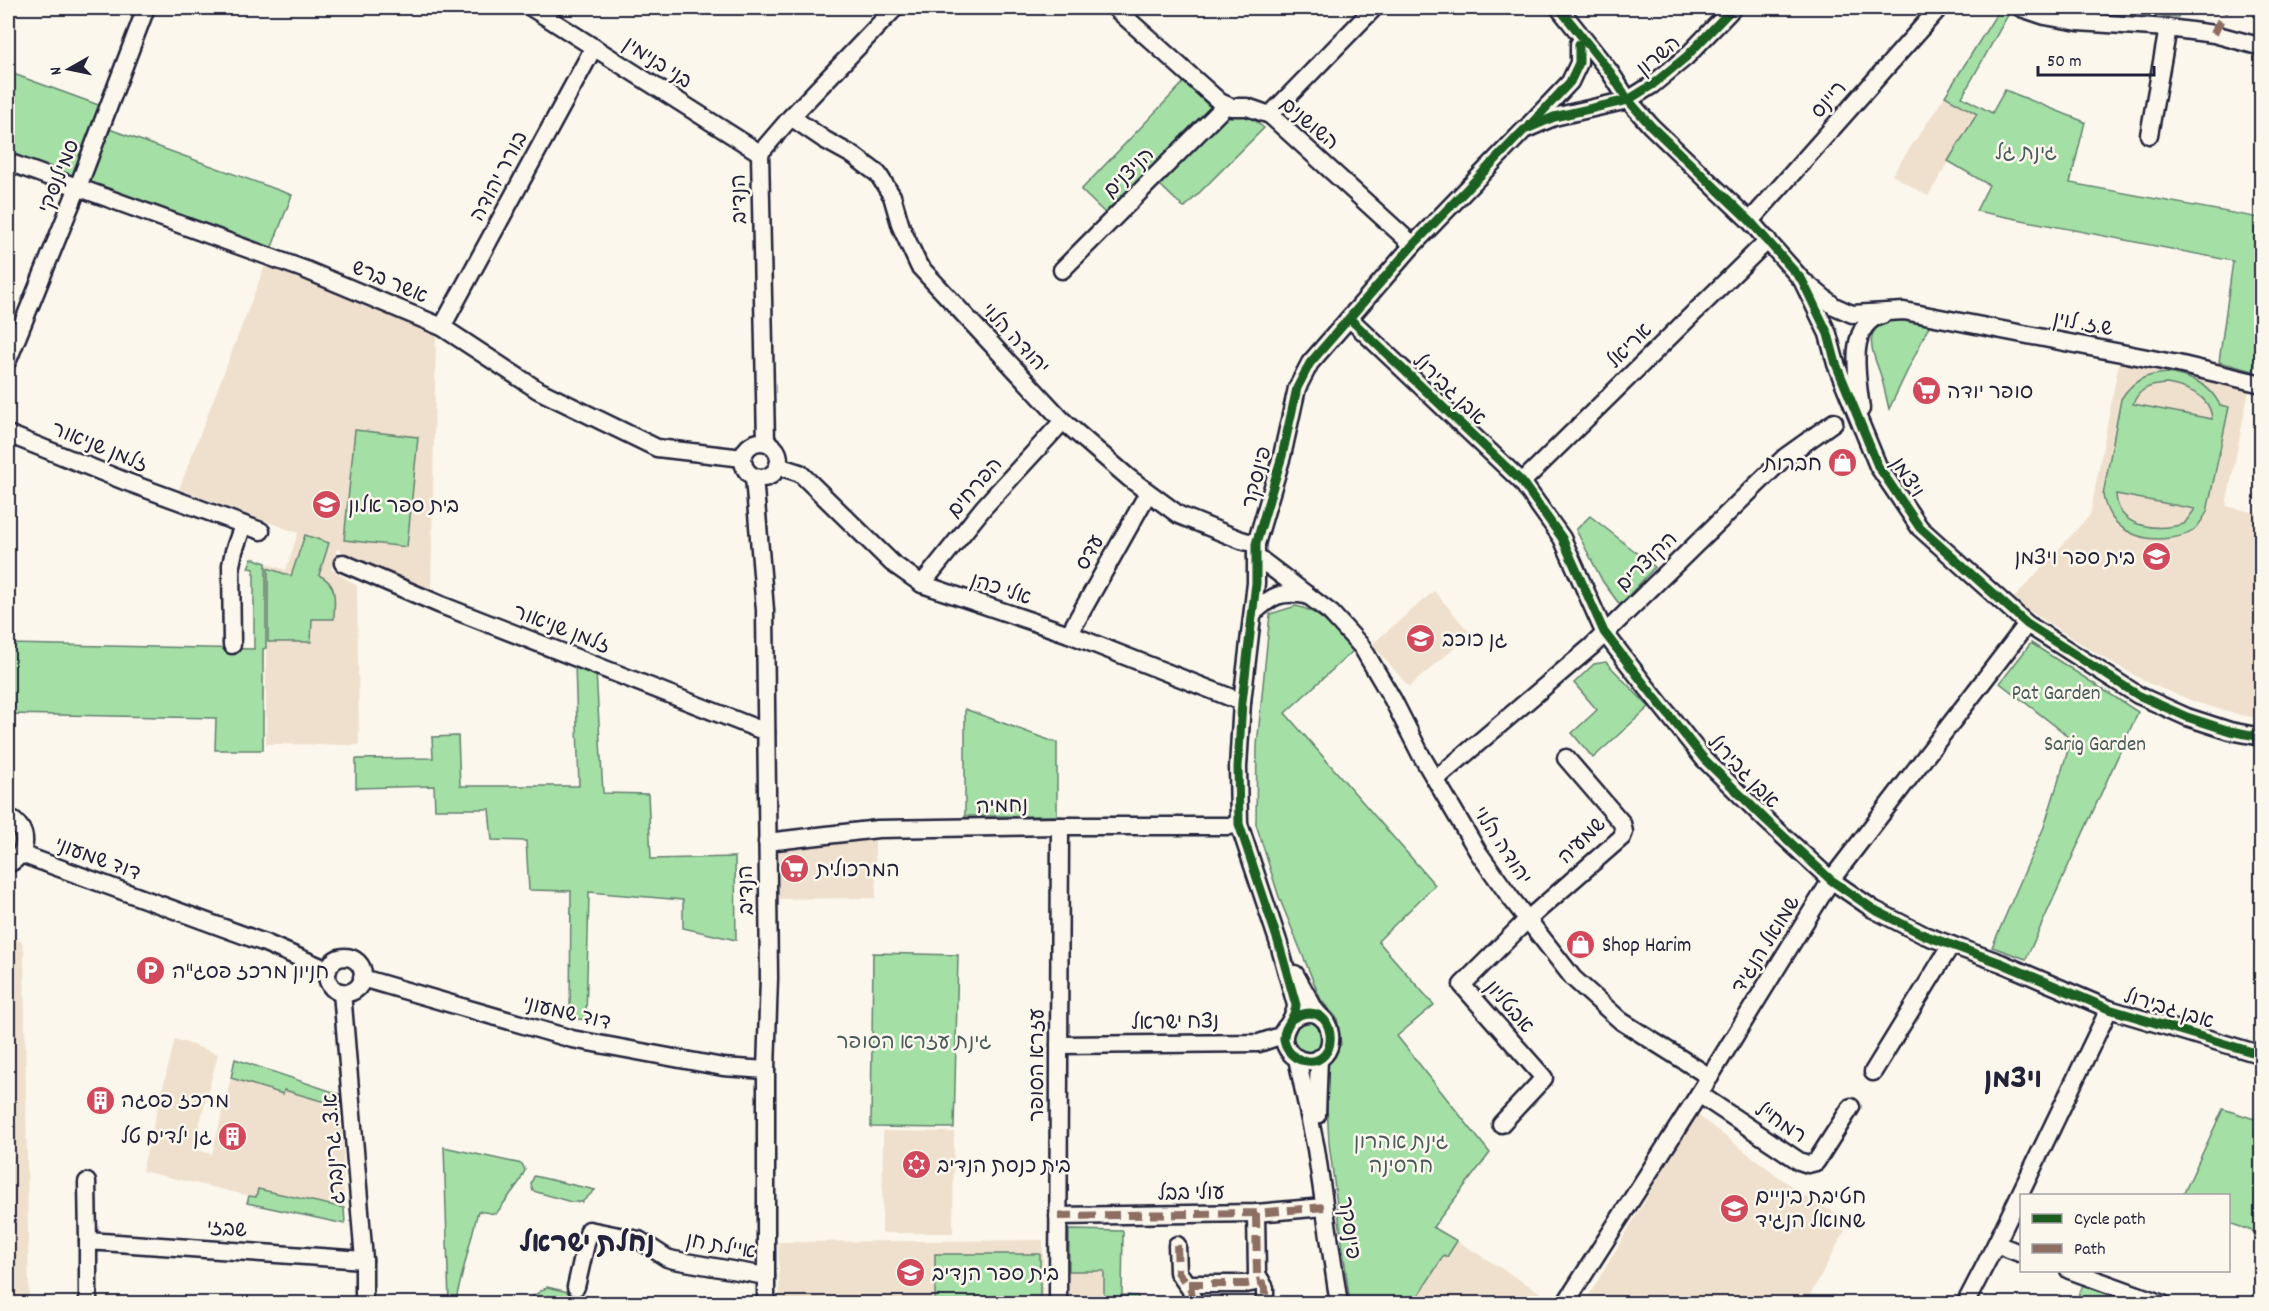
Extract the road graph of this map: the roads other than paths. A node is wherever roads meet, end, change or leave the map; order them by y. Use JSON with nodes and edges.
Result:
{"nodes":[{"id":1,"x":146,"y":8,"type":"edge"},
{"id":2,"x":532,"y":8,"type":"edge"},
{"id":3,"x":895,"y":8,"type":"edge"},
{"id":4,"x":1115,"y":8,"type":"edge"},
{"id":5,"x":1374,"y":8,"type":"edge"},
{"id":6,"x":1551,"y":8,"type":"edge"},
{"id":7,"x":1560,"y":8,"type":"edge"},
{"id":8,"x":1733,"y":8,"type":"edge"},
{"id":9,"x":1939,"y":8,"type":"edge"},
{"id":10,"x":2021,"y":8,"type":"edge"},
{"id":11,"x":2168,"y":28,"type":"junction"},
{"id":12,"x":1579,"y":44,"type":"junction"},
{"id":13,"x":594,"y":47,"type":"junction"},
{"id":14,"x":2262,"y":47,"type":"edge"},
{"id":15,"x":1220,"y":101,"type":"junction"},
{"id":16,"x":1624,"y":101,"type":"junction"},
{"id":17,"x":1270,"y":115,"type":"junction"},
{"id":18,"x":791,"y":117,"type":"junction"},
{"id":19,"x":1524,"y":130,"type":"junction"},
{"id":20,"x":2150,"y":135,"type":"dead end"},
{"id":21,"x":760,"y":153,"type":"junction"},
{"id":22,"x":8,"y":162,"type":"edge"},
{"id":23,"x":78,"y":187,"type":"junction"},
{"id":24,"x":1750,"y":221,"type":"junction"},
{"id":25,"x":1768,"y":240,"type":"junction"},
{"id":26,"x":1413,"y":245,"type":"junction"},
{"id":27,"x":1062,"y":270,"type":"dead end"},
{"id":28,"x":1802,"y":280,"type":"junction"},
{"id":29,"x":1895,"y":312,"type":"junction"},
{"id":30,"x":1350,"y":319,"type":"junction"},
{"id":31,"x":442,"y":327,"type":"junction"},
{"id":32,"x":8,"y":360,"type":"edge"},
{"id":33,"x":2262,"y":384,"type":"edge"},
{"id":34,"x":1063,"y":421,"type":"junction"},
{"id":35,"x":1834,"y":422,"type":"dead end"},
{"id":36,"x":1863,"y":429,"type":"junction"},
{"id":37,"x":8,"y":434,"type":"edge"},
{"id":38,"x":765,"y":442,"type":"junction"},
{"id":39,"x":743,"y":458,"type":"junction"},
{"id":40,"x":778,"y":466,"type":"junction"},
{"id":41,"x":754,"y":477,"type":"junction"},
{"id":42,"x":1522,"y":482,"type":"junction"},
{"id":43,"x":1148,"y":493,"type":"junction"},
{"id":44,"x":243,"y":525,"type":"junction"},
{"id":45,"x":261,"y":531,"type":"dead end"},
{"id":46,"x":1256,"y":550,"type":"junction"},
{"id":47,"x":343,"y":564,"type":"dead end"},
{"id":48,"x":922,"y":584,"type":"junction"},
{"id":49,"x":1308,"y":595,"type":"junction"},
{"id":50,"x":1253,"y":613,"type":"junction"},
{"id":51,"x":2027,"y":624,"type":"junction"},
{"id":52,"x":1604,"y":632,"type":"junction"},
{"id":53,"x":1070,"y":634,"type":"junction"},
{"id":54,"x":232,"y":645,"type":"dead end"},
{"id":55,"x":1242,"y":702,"type":"junction"},
{"id":56,"x":765,"y":732,"type":"junction"},
{"id":57,"x":2257,"y":739,"type":"edge"},
{"id":58,"x":1566,"y":758,"type":"dead end"},
{"id":59,"x":1436,"y":779,"type":"junction"},
{"id":60,"x":8,"y":818,"type":"edge"},
{"id":61,"x":1239,"y":824,"type":"junction"},
{"id":62,"x":1060,"y":826,"type":"junction"},
{"id":63,"x":767,"y":842,"type":"junction"},
{"id":64,"x":21,"y":854,"type":"junction"},
{"id":65,"x":8,"y":864,"type":"edge"},
{"id":66,"x":1831,"y":880,"type":"junction"},
{"id":67,"x":1527,"y":920,"type":"junction"},
{"id":68,"x":1278,"y":941,"type":"junction"},
{"id":69,"x":1951,"y":945,"type":"junction"},
{"id":70,"x":328,"y":970,"type":"junction"},
{"id":71,"x":362,"y":978,"type":"junction"},
{"id":72,"x":342,"y":992,"type":"junction"},
{"id":73,"x":2109,"y":1009,"type":"junction"},
{"id":74,"x":1322,"y":1018,"type":"junction"},
{"id":75,"x":1289,"y":1023,"type":"junction"},
{"id":76,"x":1059,"y":1045,"type":"junction"},
{"id":77,"x":2262,"y":1055,"type":"edge"},
{"id":78,"x":1297,"y":1058,"type":"junction"},
{"id":79,"x":1319,"y":1058,"type":"junction"},
{"id":80,"x":766,"y":1070,"type":"junction"},
{"id":81,"x":1872,"y":1072,"type":"dead end"},
{"id":82,"x":1710,"y":1077,"type":"junction"},
{"id":83,"x":1699,"y":1094,"type":"junction"},
{"id":84,"x":1851,"y":1107,"type":"dead end"},
{"id":85,"x":1501,"y":1124,"type":"dead end"},
{"id":86,"x":1316,"y":1149,"type":"junction"},
{"id":87,"x":87,"y":1182,"type":"dead end"},
{"id":88,"x":2020,"y":1194,"type":"edge"},
{"id":89,"x":2020,"y":1195,"type":"edge"},
{"id":90,"x":1324,"y":1207,"type":"junction"},
{"id":91,"x":1256,"y":1214,"type":"junction"},
{"id":92,"x":1058,"y":1216,"type":"junction"},
{"id":93,"x":88,"y":1241,"type":"junction"},
{"id":94,"x":1178,"y":1245,"type":"dead end"},
{"id":95,"x":1996,"y":1245,"type":"junction"},
{"id":96,"x":2020,"y":1253,"type":"edge"},
{"id":97,"x":364,"y":1260,"type":"junction"},
{"id":98,"x":2075,"y":1272,"type":"edge"},
{"id":99,"x":766,"y":1276,"type":"junction"},
{"id":100,"x":1334,"y":1278,"type":"junction"},
{"id":101,"x":1261,"y":1281,"type":"junction"},
{"id":102,"x":1188,"y":1284,"type":"junction"},
{"id":103,"x":576,"y":1287,"type":"dead end"},
{"id":104,"x":88,"y":1304,"type":"edge"},
{"id":105,"x":364,"y":1304,"type":"edge"},
{"id":106,"x":766,"y":1304,"type":"edge"},
{"id":107,"x":1058,"y":1304,"type":"edge"},
{"id":108,"x":1193,"y":1304,"type":"edge"},
{"id":109,"x":1264,"y":1304,"type":"edge"},
{"id":110,"x":1334,"y":1304,"type":"edge"},
{"id":111,"x":1339,"y":1304,"type":"edge"},
{"id":112,"x":1565,"y":1304,"type":"edge"},
{"id":113,"x":1965,"y":1304,"type":"edge"},
{"id":114,"x":2163,"y":1304,"type":"edge"}],
"edges":[{"from":1,"to":23,"type":"street","name":"סמילנסקי"},
{"from":2,"to":13,"type":"street","name":"בני בנימין"},
{"from":3,"to":18,"type":"street","name":"הנדיב"},
{"from":4,"to":15,"type":"street"},
{"from":5,"to":17,"type":"street"},
{"from":6,"to":12,"type":"street"},
{"from":7,"to":16,"type":"street"},
{"from":8,"to":16,"type":"street","name":"השרון"},
{"from":9,"to":24,"type":"street","name":"ריינס"},
{"from":10,"to":11,"type":"street"},
{"from":11,"to":14,"type":"street"},
{"from":11,"to":20,"type":"street"},
{"from":12,"to":16,"type":"street"},
{"from":12,"to":19,"type":"street"},
{"from":13,"to":21,"type":"street","name":"בני בנימין"},
{"from":13,"to":31,"type":"street","name":"בורר יהודה"},
{"from":15,"to":17,"type":"street","name":"השושנים"},
{"from":15,"to":27,"type":"street","name":"הניצנים"},
{"from":16,"to":19,"type":"street","name":"פינסקר"},
{"from":16,"to":24,"type":"street","name":"ויצמן"},
{"from":17,"to":26,"type":"street","name":"השושנים"},
{"from":18,"to":21,"type":"street","name":"הנדיב"},
{"from":18,"to":34,"type":"street","name":"יהודה הלוי"},
{"from":19,"to":26,"type":"street","name":"פינסקר"},
{"from":21,"to":38,"type":"street","name":"הנדיב"},
{"from":22,"to":23,"type":"street","name":"אשר ברש"},
{"from":23,"to":31,"type":"street","name":"אשר ברש"},
{"from":23,"to":32,"type":"street","name":"סמילנסקי"},
{"from":24,"to":25,"type":"street","name":"ויצמן"},
{"from":25,"to":28,"type":"street","name":"ויצמן"},
{"from":25,"to":42,"type":"street","name":"אריאל"},
{"from":26,"to":30,"type":"street","name":"פינסקר"},
{"from":28,"to":29,"type":"street","name":"ויצמן"},
{"from":28,"to":36,"type":"street","name":"ויצמן"},
{"from":29,"to":33,"type":"street","name":"ש.ז. לוין"},
{"from":29,"to":36,"type":"street","name":"ויצמן"},
{"from":30,"to":42,"type":"street","name":"אבן גבירול"},
{"from":30,"to":46,"type":"street","name":"פינסקר"},
{"from":31,"to":39,"type":"street","name":"אשר ברש"},
{"from":34,"to":43,"type":"street","name":"יהודה הלוי"},
{"from":34,"to":48,"type":"street","name":"הפרחים"},
{"from":35,"to":52,"type":"street","name":"הקוצרים"},
{"from":36,"to":51,"type":"street","name":"ויצמן"},
{"from":37,"to":44,"type":"street","name":"זלמן שניאור"},
{"from":38,"to":39,"type":"street"},
{"from":38,"to":40,"type":"street"},
{"from":39,"to":41,"type":"street"},
{"from":40,"to":41,"type":"street"},
{"from":40,"to":48,"type":"street","name":"אלי כהן"},
{"from":41,"to":56,"type":"street","name":"הנדיב"},
{"from":42,"to":52,"type":"street","name":"אבן גבירול"},
{"from":43,"to":46,"type":"street","name":"יהודה הלוי"},
{"from":43,"to":53,"type":"street","name":"עדס"},
{"from":44,"to":45,"type":"street","name":"זלמן שניאור"},
{"from":44,"to":54,"type":"street"},
{"from":46,"to":49,"type":"street","name":"יהודה הלוי"},
{"from":46,"to":50,"type":"street","name":"פינסקר"},
{"from":47,"to":56,"type":"street","name":"זלמן שניאור"},
{"from":48,"to":53,"type":"street","name":"אלי כהן"},
{"from":49,"to":50,"type":"street"},
{"from":49,"to":59,"type":"street","name":"יהודה הלוי"},
{"from":50,"to":55,"type":"street","name":"פינסקר"},
{"from":51,"to":57,"type":"street","name":"ויצמן"},
{"from":51,"to":66,"type":"street","name":"שמואל הנגיד"},
{"from":52,"to":59,"type":"street","name":"הקוצרים"},
{"from":52,"to":66,"type":"street","name":"אבן גבירול"},
{"from":53,"to":55,"type":"street","name":"אלי כהן"},
{"from":55,"to":61,"type":"street","name":"פינסקר"},
{"from":56,"to":63,"type":"street","name":"הנדיב"},
{"from":58,"to":67,"type":"street","name":"שמעיה"},
{"from":59,"to":67,"type":"street","name":"יהודה הלוי"},
{"from":60,"to":64,"type":"street"},
{"from":61,"to":62,"type":"street","name":"נחמיה"},
{"from":61,"to":68,"type":"street","name":"פינסקר"},
{"from":62,"to":63,"type":"street","name":"נחמיה"},
{"from":62,"to":76,"type":"street","name":"עזרא הסופר"},
{"from":63,"to":80,"type":"street","name":"הנדיב"},
{"from":64,"to":65,"type":"street"},
{"from":64,"to":70,"type":"street","name":"דוד שמעוני"},
{"from":66,"to":69,"type":"street","name":"אבן גבירול"},
{"from":66,"to":82,"type":"street","name":"שמואל הנגיד"},
{"from":67,"to":82,"type":"street","name":"יהודה הלוי"},
{"from":67,"to":85,"type":"street","name":"אבטליון"},
{"from":68,"to":74,"type":"street","name":"פינסקר"},
{"from":68,"to":75,"type":"street","name":"פינסקר"},
{"from":69,"to":73,"type":"street","name":"אבן גבירול"},
{"from":69,"to":81,"type":"street"},
{"from":70,"to":71,"type":"street"},
{"from":70,"to":72,"type":"street"},
{"from":71,"to":72,"type":"street"},
{"from":71,"to":80,"type":"street","name":"דוד שמעוני"},
{"from":72,"to":97,"type":"street","name":"א.צ. גרינברג"},
{"from":73,"to":77,"type":"street","name":"אבן גבירול"},
{"from":73,"to":88,"type":"street"},
{"from":74,"to":75,"type":"street"},
{"from":74,"to":79,"type":"street"},
{"from":75,"to":76,"type":"street","name":"נצח ישראל"},
{"from":75,"to":78,"type":"street"},
{"from":76,"to":92,"type":"street","name":"עזרא הסופר"},
{"from":78,"to":79,"type":"street"},
{"from":78,"to":86,"type":"street","name":"פינסקר"},
{"from":79,"to":86,"type":"street","name":"פינסקר"},
{"from":80,"to":99,"type":"street","name":"הנדיב"},
{"from":82,"to":83,"type":"street","name":"שמואל הנגיד"},
{"from":83,"to":84,"type":"street","name":"רמח\"ל"},
{"from":83,"to":112,"type":"street","name":"שמואל הנגיד"},
{"from":86,"to":90,"type":"street","name":"פינסקר"},
{"from":87,"to":93,"type":"street"},
{"from":89,"to":95,"type":"street"},
{"from":90,"to":91,"type":"street","name":"עולי בבל"},
{"from":90,"to":100,"type":"street","name":"פינסקר"},
{"from":91,"to":92,"type":"street","name":"עולי בבל"},
{"from":91,"to":101,"type":"street"},
{"from":92,"to":107,"type":"street","name":"עזרא הסופר"},
{"from":93,"to":97,"type":"street","name":"שבזי"},
{"from":93,"to":104,"type":"street"},
{"from":94,"to":102,"type":"street"},
{"from":95,"to":96,"type":"street"},
{"from":95,"to":113,"type":"street"},
{"from":97,"to":105,"type":"street","name":"א.צ. גרינברג"},
{"from":98,"to":114,"type":"street"},
{"from":99,"to":103,"type":"street","name":"איילת חן"},
{"from":99,"to":106,"type":"street","name":"הנדיב"},
{"from":100,"to":110,"type":"street","name":"פינסקר"},
{"from":100,"to":111,"type":"street","name":"פינסקר"},
{"from":101,"to":102,"type":"street"},
{"from":101,"to":109,"type":"street"},
{"from":102,"to":108,"type":"street"}]}
